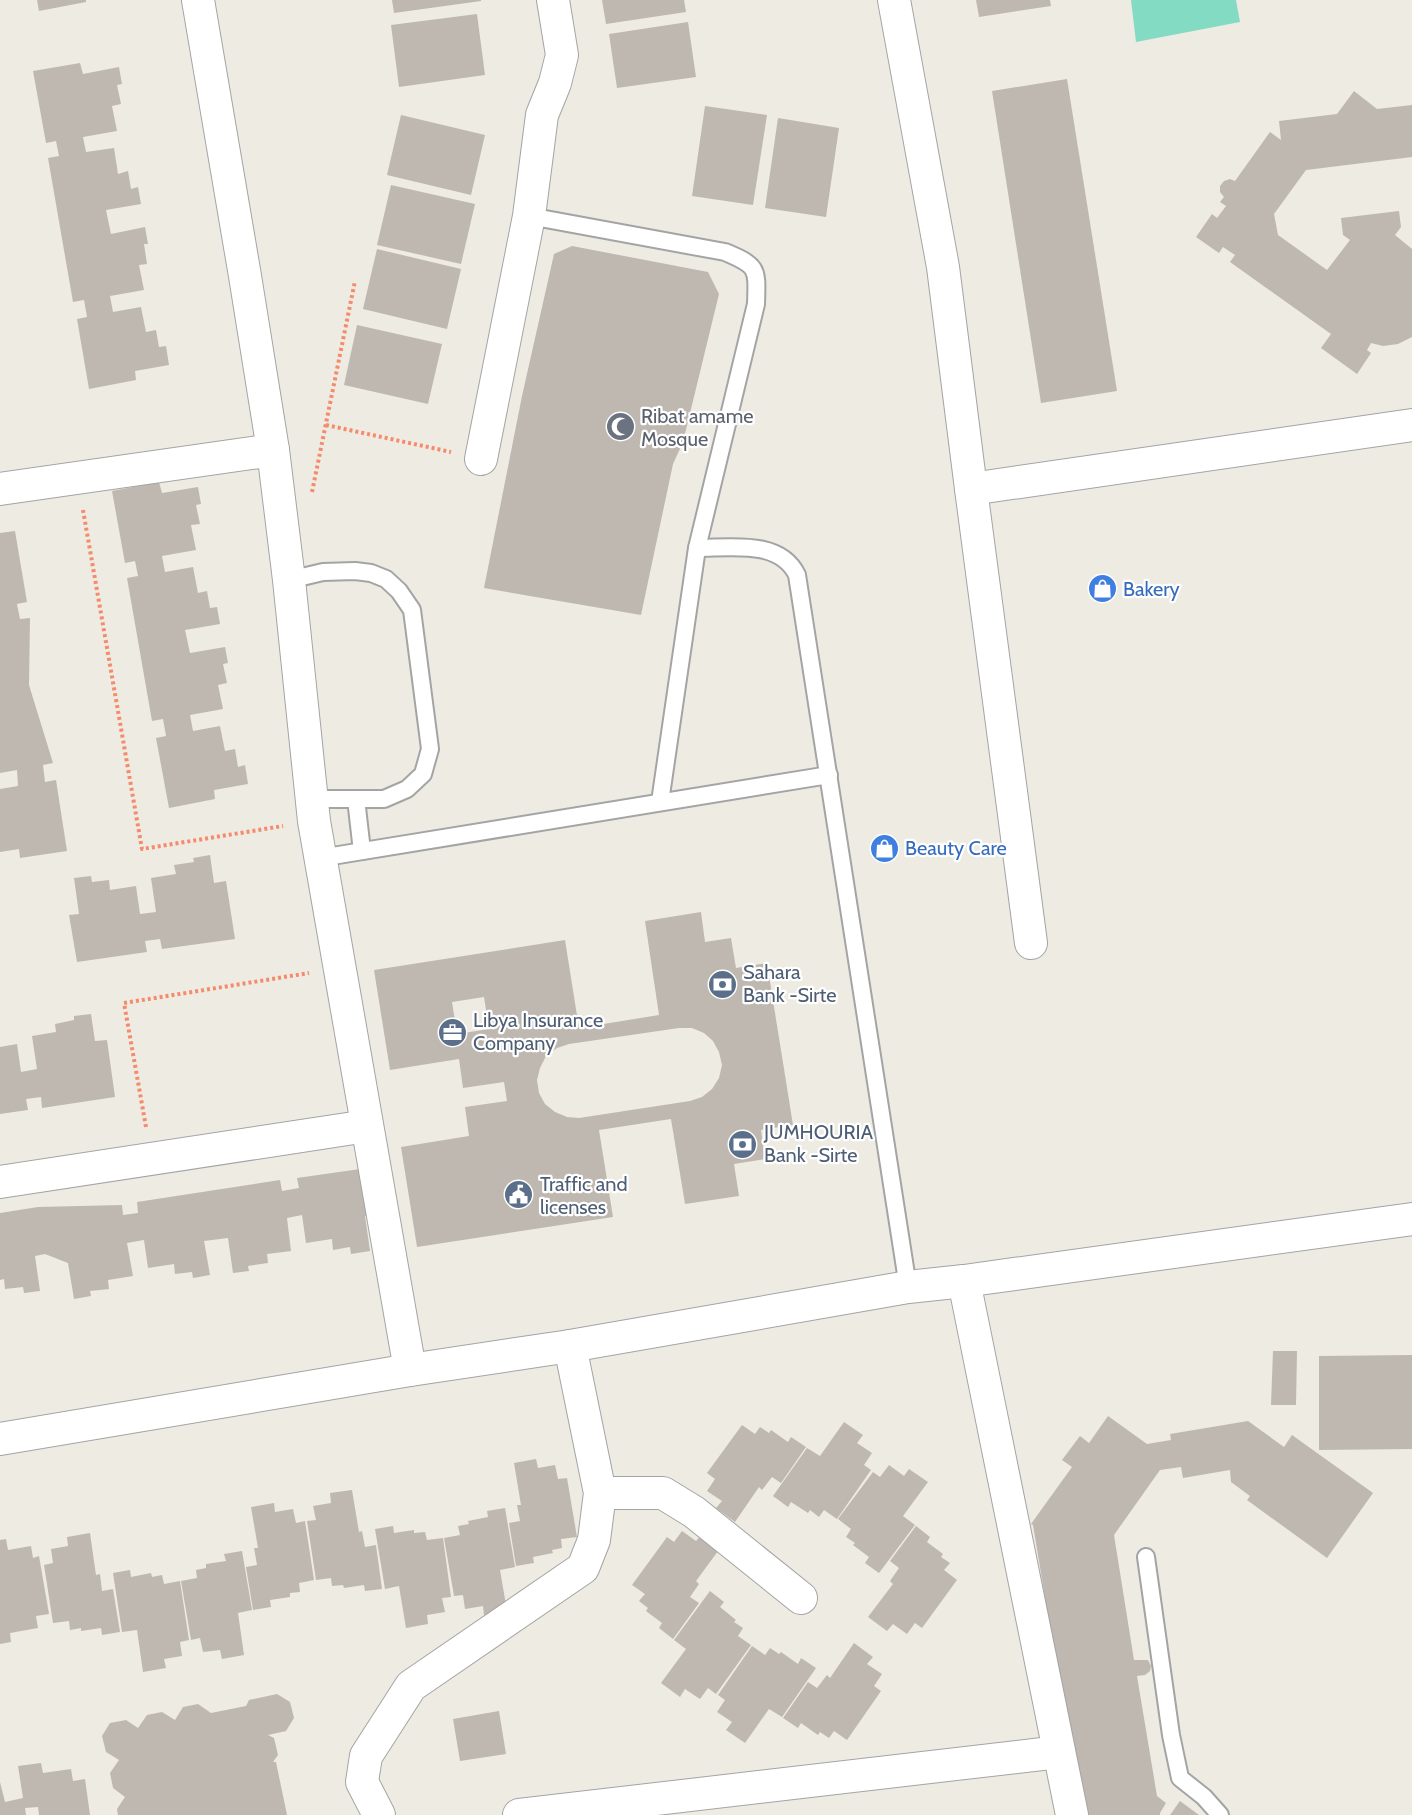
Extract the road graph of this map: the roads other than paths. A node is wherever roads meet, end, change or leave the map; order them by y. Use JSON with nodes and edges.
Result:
{"nodes":[{"id":1,"x":198,"y":0,"type":"edge"},
{"id":2,"x":553,"y":0,"type":"edge"},
{"id":3,"x":894,"y":0,"type":"edge"},
{"id":4,"x":529,"y":216,"type":"junction"},
{"id":5,"x":1412,"y":425,"type":"edge"},
{"id":6,"x":273,"y":450,"type":"junction"},
{"id":7,"x":481,"y":459,"type":"road end"},
{"id":8,"x":0,"y":489,"type":"edge"},
{"id":9,"x":971,"y":489,"type":"junction"},
{"id":10,"x":697,"y":548,"type":"junction"},
{"id":11,"x":289,"y":580,"type":"junction"},
{"id":12,"x":829,"y":775,"type":"junction"},
{"id":13,"x":356,"y":800,"type":"junction"},
{"id":14,"x":660,"y":802,"type":"junction"},
{"id":15,"x":312,"y":810,"type":"junction"},
{"id":16,"x":362,"y":851,"type":"junction"},
{"id":17,"x":320,"y":858,"type":"junction"},
{"id":18,"x":1031,"y":943,"type":"dead end"},
{"id":19,"x":367,"y":1126,"type":"junction"},
{"id":20,"x":0,"y":1182,"type":"edge"},
{"id":21,"x":1412,"y":1219,"type":"edge"},
{"id":22,"x":964,"y":1281,"type":"junction"},
{"id":23,"x":908,"y":1287,"type":"junction"},
{"id":24,"x":570,"y":1346,"type":"junction"},
{"id":25,"x":410,"y":1370,"type":"junction"},
{"id":26,"x":0,"y":1439,"type":"edge"},
{"id":27,"x":600,"y":1494,"type":"junction"},
{"id":28,"x":1146,"y":1557,"type":"dead end"},
{"id":29,"x":801,"y":1598,"type":"dead end"},
{"id":30,"x":1059,"y":1752,"type":"junction"},
{"id":31,"x":379,"y":1815,"type":"edge"},
{"id":32,"x":519,"y":1815,"type":"edge"},
{"id":33,"x":1072,"y":1815,"type":"edge"},
{"id":34,"x":1220,"y":1815,"type":"edge"}],
"edges":[{"from":1,"to":6,"type":"street"},
{"from":2,"to":4,"type":"street"},
{"from":3,"to":9,"type":"street"},
{"from":4,"to":7,"type":"street"},
{"from":4,"to":10,"type":"lane"},
{"from":5,"to":9,"type":"street"},
{"from":6,"to":8,"type":"street"},
{"from":6,"to":11,"type":"street"},
{"from":9,"to":18,"type":"street"},
{"from":10,"to":12,"type":"lane"},
{"from":10,"to":14,"type":"lane"},
{"from":11,"to":13,"type":"lane"},
{"from":11,"to":15,"type":"street"},
{"from":12,"to":14,"type":"lane"},
{"from":12,"to":23,"type":"lane"},
{"from":13,"to":15,"type":"lane"},
{"from":13,"to":16,"type":"lane"},
{"from":14,"to":16,"type":"lane"},
{"from":15,"to":17,"type":"street"},
{"from":16,"to":17,"type":"lane"},
{"from":17,"to":19,"type":"street"},
{"from":19,"to":20,"type":"street"},
{"from":19,"to":25,"type":"street"},
{"from":21,"to":22,"type":"street"},
{"from":22,"to":23,"type":"street"},
{"from":22,"to":30,"type":"street"},
{"from":23,"to":24,"type":"street"},
{"from":24,"to":25,"type":"street"},
{"from":24,"to":27,"type":"street"},
{"from":25,"to":26,"type":"street"},
{"from":27,"to":29,"type":"street"},
{"from":27,"to":31,"type":"street"},
{"from":28,"to":34,"type":"lane"},
{"from":30,"to":32,"type":"street"},
{"from":30,"to":33,"type":"street"}]}
